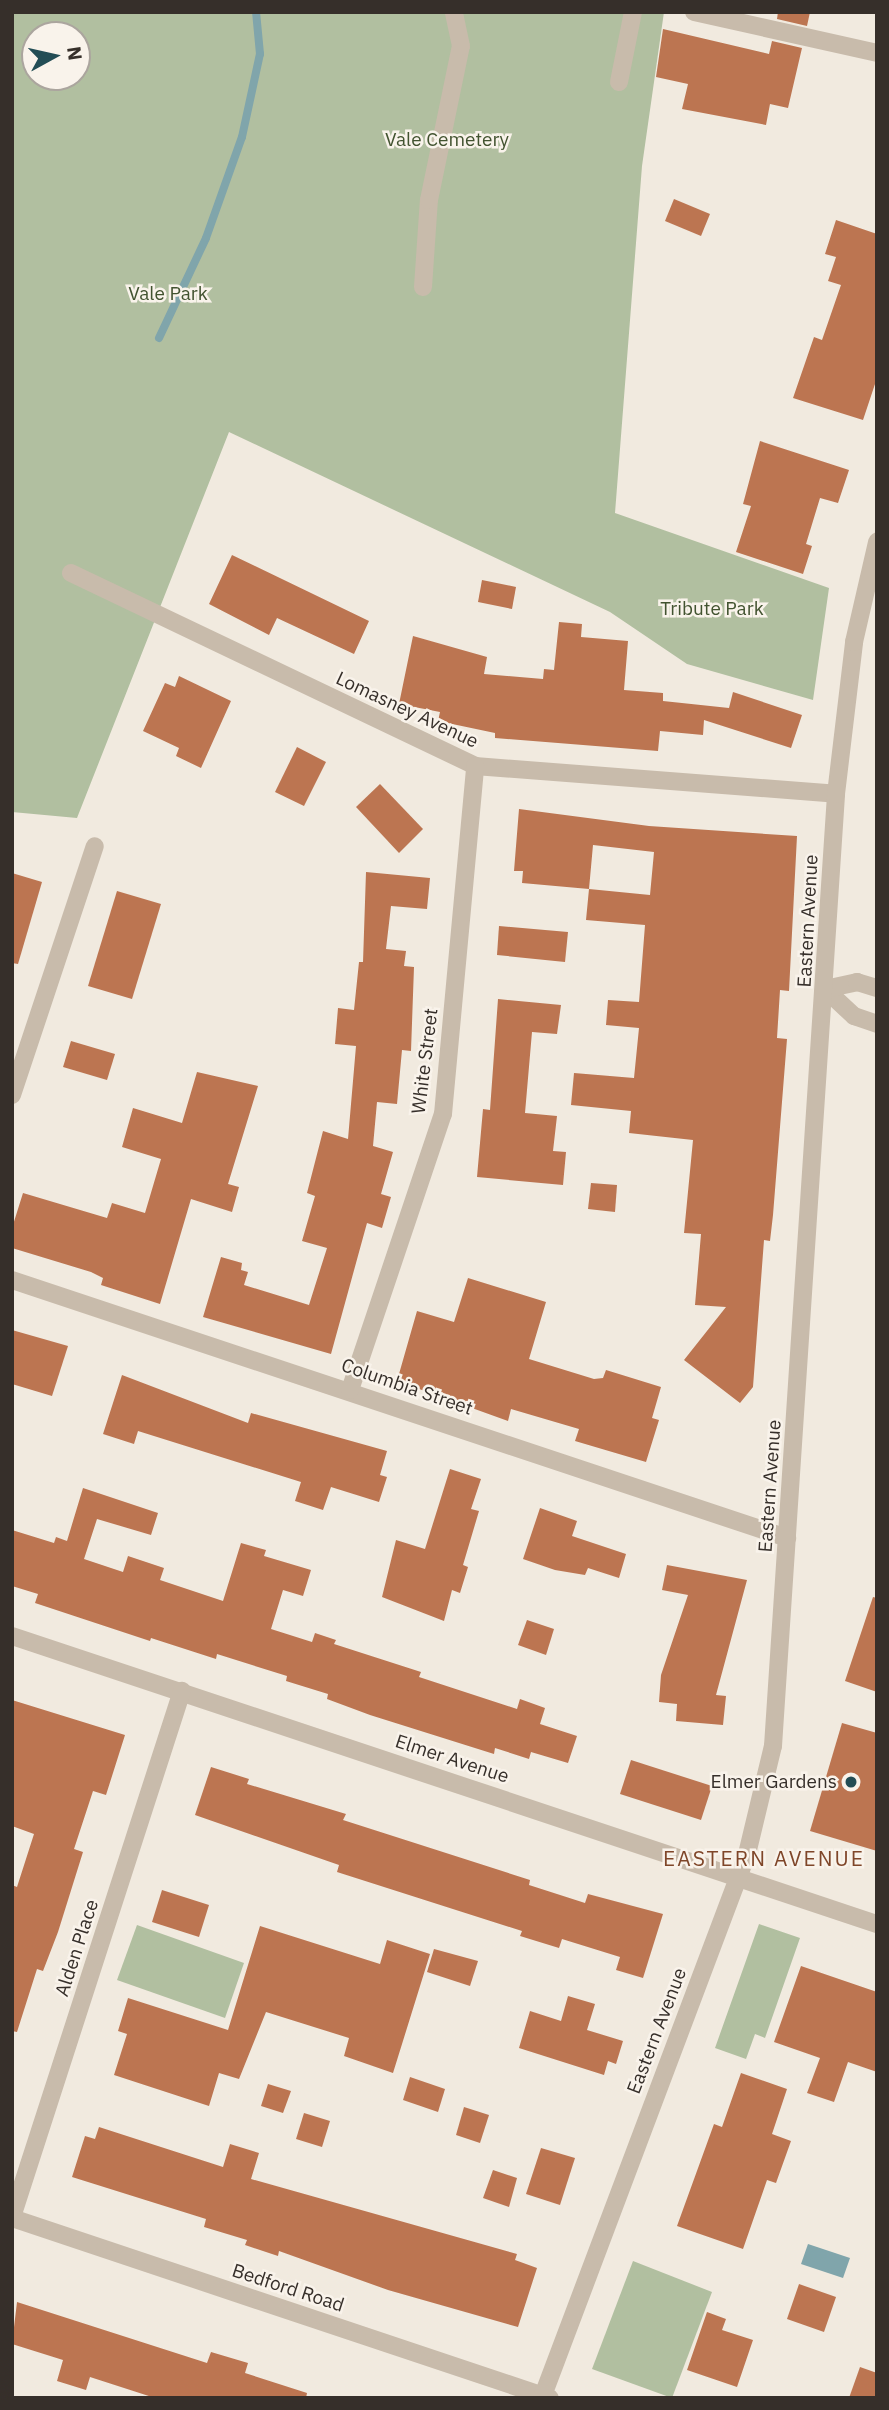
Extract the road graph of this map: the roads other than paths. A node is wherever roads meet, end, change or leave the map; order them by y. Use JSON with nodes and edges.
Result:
{"nodes":[{"id":1,"x":454,"y":12,"type":"edge"},
{"id":2,"x":633,"y":12,"type":"edge"},
{"id":3,"x":694,"y":12,"type":"edge"},
{"id":4,"x":877,"y":52,"type":"edge"},
{"id":5,"x":619,"y":82,"type":"dead end"},
{"id":6,"x":423,"y":287,"type":"dead end"},
{"id":7,"x":877,"y":542,"type":"edge"},
{"id":8,"x":71,"y":573,"type":"dead end"},
{"id":9,"x":475,"y":766,"type":"junction"},
{"id":10,"x":836,"y":793,"type":"junction"},
{"id":11,"x":95,"y":846,"type":"dead end"},
{"id":12,"x":877,"y":988,"type":"edge"},
{"id":13,"x":825,"y":989,"type":"junction"},
{"id":14,"x":877,"y":1024,"type":"edge"},
{"id":15,"x":12,"y":1095,"type":"edge"},
{"id":16,"x":12,"y":1280,"type":"edge"},
{"id":17,"x":350,"y":1390,"type":"junction"},
{"id":18,"x":787,"y":1538,"type":"junction"},
{"id":19,"x":12,"y":1636,"type":"edge"},
{"id":20,"x":182,"y":1691,"type":"junction"},
{"id":21,"x":738,"y":1875,"type":"junction"},
{"id":22,"x":877,"y":1924,"type":"edge"},
{"id":23,"x":12,"y":2217,"type":"edge"},
{"id":24,"x":545,"y":2397,"type":"edge"}],
"edges":[{"from":1,"to":6,"type":"street"},
{"from":2,"to":5,"type":"street"},
{"from":3,"to":4,"type":"street"},
{"from":7,"to":10,"type":"street","name":"Eastern Avenue"},
{"from":8,"to":9,"type":"street","name":"Lomasney Avenue"},
{"from":9,"to":10,"type":"street","name":"Lomasney Avenue"},
{"from":9,"to":17,"type":"street","name":"White Street"},
{"from":10,"to":13,"type":"street","name":"Eastern Avenue"},
{"from":11,"to":15,"type":"street"},
{"from":12,"to":13,"type":"street"},
{"from":13,"to":14,"type":"street"},
{"from":13,"to":18,"type":"street","name":"Eastern Avenue"},
{"from":16,"to":17,"type":"street","name":"Columbia Street"},
{"from":17,"to":18,"type":"street","name":"Columbia Street"},
{"from":18,"to":21,"type":"street","name":"Eastern Avenue"},
{"from":19,"to":20,"type":"street","name":"Elmer Avenue"},
{"from":20,"to":21,"type":"street","name":"Elmer Avenue"},
{"from":20,"to":23,"type":"street","name":"Alden Place"},
{"from":21,"to":22,"type":"street","name":"Elmer Avenue"},
{"from":21,"to":24,"type":"street","name":"Eastern Avenue"},
{"from":23,"to":24,"type":"street","name":"Bedford Road"}]}
